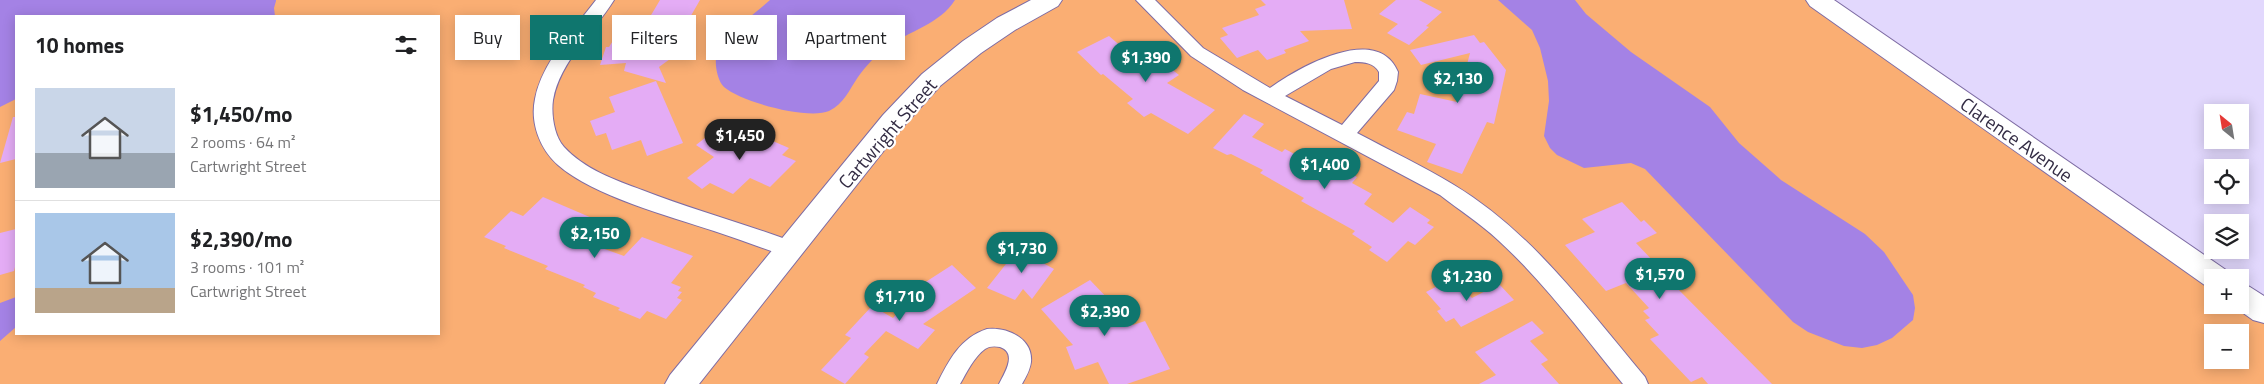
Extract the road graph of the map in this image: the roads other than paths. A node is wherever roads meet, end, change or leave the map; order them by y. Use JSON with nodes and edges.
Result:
{"nodes":[{"id":1,"x":605,"y":0,"type":"edge"},
{"id":2,"x":1050,"y":0,"type":"edge"},
{"id":3,"x":1145,"y":0,"type":"edge"},
{"id":4,"x":1818,"y":0,"type":"edge"},
{"id":5,"x":1272,"y":96,"type":"junction"},
{"id":6,"x":1345,"y":134,"type":"junction"},
{"id":7,"x":789,"y":249,"type":"junction"},
{"id":8,"x":2204,"y":270,"type":"edge"},
{"id":9,"x":2249,"y":301,"type":"edge"},
{"id":10,"x":2264,"y":311,"type":"edge"},
{"id":11,"x":681,"y":384,"type":"edge"},
{"id":12,"x":948,"y":384,"type":"edge"},
{"id":13,"x":1010,"y":384,"type":"edge"},
{"id":14,"x":1637,"y":384,"type":"edge"}],
"edges":[{"from":1,"to":7,"type":"street"},
{"from":2,"to":7,"type":"street","name":"Cartwright Street"},
{"from":3,"to":5,"type":"street"},
{"from":4,"to":8,"type":"street","name":"Clarence Avenue"},
{"from":5,"to":6,"type":"street"},
{"from":5,"to":6,"type":"street"},
{"from":6,"to":14,"type":"street"},
{"from":7,"to":11,"type":"street","name":"Cartwright Street"},
{"from":9,"to":10,"type":"street"},
{"from":12,"to":13,"type":"street"}]}
